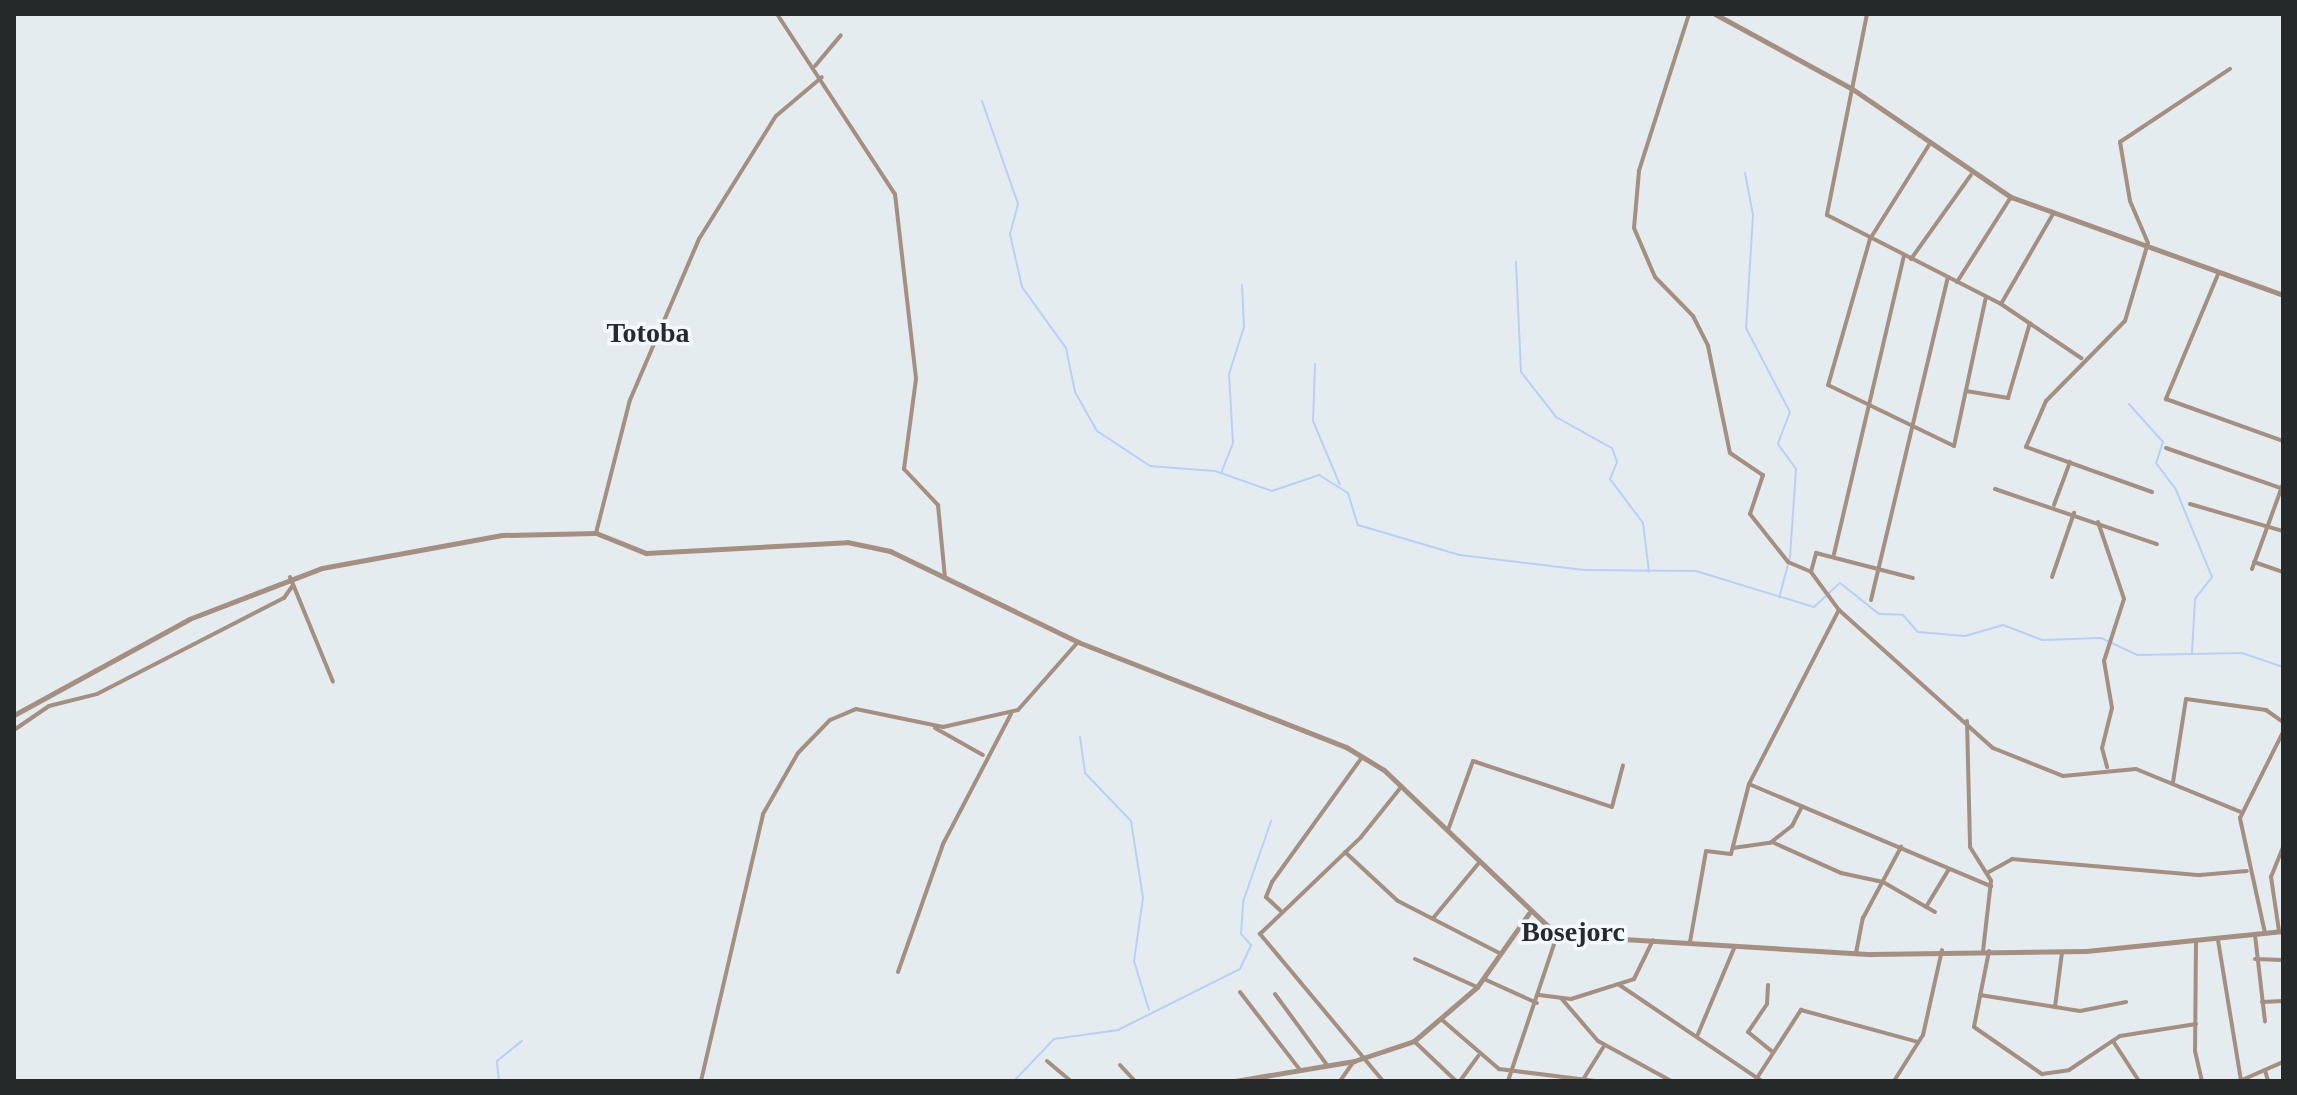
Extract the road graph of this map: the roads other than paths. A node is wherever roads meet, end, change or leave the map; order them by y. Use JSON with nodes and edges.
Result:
{"nodes":[{"id":1,"x":777,"y":14,"type":"edge"},
{"id":2,"x":1689,"y":14,"type":"edge"},
{"id":3,"x":1715,"y":14,"type":"edge"},
{"id":4,"x":1867,"y":14,"type":"edge"},
{"id":5,"x":841,"y":35,"type":"dead end"},
{"id":6,"x":815,"y":66,"type":"junction"},
{"id":7,"x":2230,"y":69,"type":"dead end"},
{"id":8,"x":822,"y":77,"type":"junction"},
{"id":9,"x":1851,"y":88,"type":"junction"},
{"id":10,"x":1929,"y":145,"type":"junction"},
{"id":11,"x":1971,"y":175,"type":"junction"},
{"id":12,"x":2011,"y":197,"type":"junction"},
{"id":13,"x":2053,"y":214,"type":"junction"},
{"id":14,"x":1870,"y":239,"type":"junction"},
{"id":15,"x":2148,"y":243,"type":"junction"},
{"id":16,"x":1904,"y":255,"type":"junction"},
{"id":17,"x":1911,"y":259,"type":"junction"},
{"id":18,"x":2219,"y":272,"type":"junction"},
{"id":19,"x":1948,"y":277,"type":"junction"},
{"id":20,"x":1957,"y":282,"type":"junction"},
{"id":21,"x":2283,"y":295,"type":"edge"},
{"id":22,"x":1986,"y":297,"type":"junction"},
{"id":23,"x":2001,"y":304,"type":"junction"},
{"id":24,"x":2030,"y":323,"type":"junction"},
{"id":25,"x":2081,"y":358,"type":"junction"},
{"id":26,"x":1966,"y":391,"type":"junction"},
{"id":27,"x":1869,"y":407,"type":"junction"},
{"id":28,"x":1911,"y":426,"type":"junction"},
{"id":29,"x":2283,"y":441,"type":"edge"},
{"id":30,"x":2166,"y":448,"type":"dead end"},
{"id":31,"x":2070,"y":462,"type":"junction"},
{"id":32,"x":2282,"y":487,"type":"edge"},
{"id":33,"x":1995,"y":489,"type":"dead end"},
{"id":34,"x":2152,"y":492,"type":"dead end"},
{"id":35,"x":2190,"y":504,"type":"dead end"},
{"id":36,"x":2054,"y":506,"type":"junction"},
{"id":37,"x":2074,"y":513,"type":"junction"},
{"id":38,"x":2098,"y":522,"type":"junction"},
{"id":39,"x":2268,"y":526,"type":"junction"},
{"id":40,"x":2283,"y":531,"type":"edge"},
{"id":41,"x":596,"y":533,"type":"junction"},
{"id":42,"x":2157,"y":544,"type":"dead end"},
{"id":43,"x":1834,"y":554,"type":"junction"},
{"id":44,"x":2254,"y":562,"type":"junction"},
{"id":45,"x":1878,"y":568,"type":"junction"},
{"id":46,"x":2252,"y":569,"type":"dead end"},
{"id":47,"x":1811,"y":572,"type":"junction"},
{"id":48,"x":2283,"y":572,"type":"edge"},
{"id":49,"x":290,"y":577,"type":"junction"},
{"id":50,"x":2052,"y":577,"type":"dead end"},
{"id":51,"x":945,"y":578,"type":"junction"},
{"id":52,"x":1913,"y":578,"type":"dead end"},
{"id":53,"x":293,"y":585,"type":"junction"},
{"id":54,"x":1871,"y":600,"type":"dead end"},
{"id":55,"x":1839,"y":610,"type":"junction"},
{"id":56,"x":1078,"y":642,"type":"junction"},
{"id":57,"x":333,"y":682,"type":"dead end"},
{"id":58,"x":1012,"y":712,"type":"junction"},
{"id":59,"x":14,"y":715,"type":"edge"},
{"id":60,"x":1967,"y":719,"type":"junction"},
{"id":61,"x":2283,"y":722,"type":"edge"},
{"id":62,"x":933,"y":726,"type":"junction"},
{"id":63,"x":14,"y":730,"type":"edge"},
{"id":64,"x":2283,"y":732,"type":"edge"},
{"id":65,"x":984,"y":755,"type":"junction"},
{"id":66,"x":1362,"y":757,"type":"junction"},
{"id":67,"x":1623,"y":765,"type":"dead end"},
{"id":68,"x":2107,"y":768,"type":"junction"},
{"id":69,"x":2173,"y":782,"type":"junction"},
{"id":70,"x":1749,"y":784,"type":"junction"},
{"id":71,"x":1402,"y":786,"type":"junction"},
{"id":72,"x":1802,"y":806,"type":"junction"},
{"id":73,"x":2241,"y":812,"type":"junction"},
{"id":74,"x":1447,"y":831,"type":"junction"},
{"id":75,"x":1772,"y":842,"type":"junction"},
{"id":76,"x":1901,"y":847,"type":"junction"},
{"id":77,"x":1733,"y":848,"type":"junction"},
{"id":78,"x":2283,"y":848,"type":"edge"},
{"id":79,"x":1345,"y":852,"type":"junction"},
{"id":80,"x":1478,"y":864,"type":"junction"},
{"id":81,"x":1949,"y":869,"type":"junction"},
{"id":82,"x":2247,"y":871,"type":"junction"},
{"id":83,"x":1987,"y":873,"type":"junction"},
{"id":84,"x":1883,"y":882,"type":"junction"},
{"id":85,"x":1991,"y":886,"type":"junction"},
{"id":86,"x":1926,"y":907,"type":"junction"},
{"id":87,"x":1935,"y":912,"type":"dead end"},
{"id":88,"x":1282,"y":913,"type":"junction"},
{"id":89,"x":1529,"y":913,"type":"junction"},
{"id":90,"x":1434,"y":917,"type":"junction"},
{"id":91,"x":2281,"y":931,"type":"edge"},
{"id":92,"x":2265,"y":933,"type":"junction"},
{"id":93,"x":1557,"y":935,"type":"junction"},
{"id":94,"x":2255,"y":935,"type":"junction"},
{"id":95,"x":1653,"y":940,"type":"junction"},
{"id":96,"x":2218,"y":940,"type":"junction"},
{"id":97,"x":2196,"y":941,"type":"junction"},
{"id":98,"x":1690,"y":942,"type":"junction"},
{"id":99,"x":1735,"y":944,"type":"junction"},
{"id":100,"x":1942,"y":950,"type":"junction"},
{"id":101,"x":1986,"y":951,"type":"junction"},
{"id":102,"x":2062,"y":952,"type":"junction"},
{"id":103,"x":1856,"y":953,"type":"junction"},
{"id":104,"x":1501,"y":954,"type":"junction"},
{"id":105,"x":1415,"y":959,"type":"dead end"},
{"id":106,"x":2255,"y":959,"type":"junction"},
{"id":107,"x":2283,"y":960,"type":"edge"},
{"id":108,"x":898,"y":972,"type":"dead end"},
{"id":109,"x":1484,"y":979,"type":"junction"},
{"id":110,"x":1618,"y":984,"type":"junction"},
{"id":111,"x":1768,"y":985,"type":"dead end"},
{"id":112,"x":1477,"y":987,"type":"junction"},
{"id":113,"x":1240,"y":992,"type":"dead end"},
{"id":114,"x":1275,"y":994,"type":"dead end"},
{"id":115,"x":1539,"y":995,"type":"junction"},
{"id":116,"x":1980,"y":995,"type":"junction"},
{"id":117,"x":1561,"y":998,"type":"junction"},
{"id":118,"x":2283,"y":1001,"type":"edge"},
{"id":119,"x":2126,"y":1002,"type":"dead end"},
{"id":120,"x":2262,"y":1002,"type":"junction"},
{"id":121,"x":1537,"y":1003,"type":"junction"},
{"id":122,"x":2055,"y":1007,"type":"junction"},
{"id":123,"x":1441,"y":1019,"type":"junction"},
{"id":124,"x":2265,"y":1021,"type":"dead end"},
{"id":125,"x":2196,"y":1024,"type":"junction"},
{"id":126,"x":1697,"y":1035,"type":"junction"},
{"id":127,"x":1414,"y":1041,"type":"junction"},
{"id":128,"x":2113,"y":1041,"type":"junction"},
{"id":129,"x":1918,"y":1042,"type":"junction"},
{"id":130,"x":1605,"y":1045,"type":"junction"},
{"id":131,"x":1773,"y":1052,"type":"junction"},
{"id":132,"x":1478,"y":1056,"type":"junction"},
{"id":133,"x":1366,"y":1058,"type":"junction"},
{"id":134,"x":1047,"y":1061,"type":"dead end"},
{"id":135,"x":1354,"y":1061,"type":"junction"},
{"id":136,"x":2283,"y":1062,"type":"edge"},
{"id":137,"x":1120,"y":1065,"type":"dead end"},
{"id":138,"x":1327,"y":1065,"type":"junction"},
{"id":139,"x":1300,"y":1070,"type":"junction"},
{"id":140,"x":2265,"y":1070,"type":"junction"},
{"id":141,"x":1511,"y":1072,"type":"junction"},
{"id":142,"x":1584,"y":1078,"type":"junction"},
{"id":143,"x":1758,"y":1080,"type":"edge"},
{"id":144,"x":701,"y":1081,"type":"edge"},
{"id":145,"x":1071,"y":1081,"type":"edge"},
{"id":146,"x":1135,"y":1081,"type":"edge"},
{"id":147,"x":1235,"y":1081,"type":"edge"},
{"id":148,"x":1340,"y":1081,"type":"edge"},
{"id":149,"x":1383,"y":1081,"type":"edge"},
{"id":150,"x":1458,"y":1081,"type":"edge"},
{"id":151,"x":1508,"y":1081,"type":"edge"},
{"id":152,"x":1595,"y":1081,"type":"edge"},
{"id":153,"x":1671,"y":1081,"type":"edge"},
{"id":154,"x":1894,"y":1081,"type":"edge"},
{"id":155,"x":2139,"y":1081,"type":"edge"},
{"id":156,"x":2202,"y":1081,"type":"edge"},
{"id":157,"x":2240,"y":1081,"type":"edge"},
{"id":158,"x":2268,"y":1081,"type":"edge"}],
"edges":[{"from":1,"to":6,"type":"street"},
{"from":2,"to":47,"type":"street"},
{"from":3,"to":9,"type":"street"},
{"from":4,"to":9,"type":"street"},
{"from":5,"to":6,"type":"street"},
{"from":6,"to":8,"type":"street"},
{"from":7,"to":15,"type":"street"},
{"from":8,"to":41,"type":"street"},
{"from":8,"to":51,"type":"street"},
{"from":9,"to":10,"type":"street"},
{"from":9,"to":14,"type":"street"},
{"from":10,"to":11,"type":"street"},
{"from":10,"to":14,"type":"street"},
{"from":11,"to":12,"type":"street"},
{"from":11,"to":17,"type":"street"},
{"from":12,"to":13,"type":"street"},
{"from":12,"to":20,"type":"street"},
{"from":13,"to":15,"type":"street"},
{"from":13,"to":23,"type":"street"},
{"from":14,"to":16,"type":"street"},
{"from":14,"to":27,"type":"street"},
{"from":15,"to":18,"type":"street"},
{"from":15,"to":25,"type":"street"},
{"from":16,"to":17,"type":"street"},
{"from":16,"to":27,"type":"street"},
{"from":17,"to":19,"type":"street"},
{"from":18,"to":21,"type":"street"},
{"from":18,"to":29,"type":"street"},
{"from":19,"to":20,"type":"street"},
{"from":19,"to":28,"type":"street"},
{"from":20,"to":22,"type":"street"},
{"from":22,"to":23,"type":"street"},
{"from":22,"to":26,"type":"street"},
{"from":23,"to":24,"type":"street"},
{"from":24,"to":25,"type":"street"},
{"from":24,"to":26,"type":"street"},
{"from":25,"to":31,"type":"street"},
{"from":26,"to":28,"type":"street"},
{"from":27,"to":28,"type":"street"},
{"from":27,"to":43,"type":"street"},
{"from":28,"to":45,"type":"street"},
{"from":30,"to":32,"type":"street"},
{"from":31,"to":34,"type":"street"},
{"from":31,"to":36,"type":"street"},
{"from":32,"to":39,"type":"street"},
{"from":33,"to":36,"type":"street"},
{"from":35,"to":39,"type":"street"},
{"from":36,"to":37,"type":"street"},
{"from":37,"to":38,"type":"street"},
{"from":37,"to":50,"type":"street"},
{"from":38,"to":42,"type":"street"},
{"from":38,"to":68,"type":"street"},
{"from":39,"to":40,"type":"street"},
{"from":39,"to":44,"type":"street"},
{"from":41,"to":49,"type":"street"},
{"from":41,"to":51,"type":"street"},
{"from":43,"to":45,"type":"street"},
{"from":43,"to":47,"type":"street"},
{"from":44,"to":46,"type":"street"},
{"from":44,"to":48,"type":"street"},
{"from":45,"to":52,"type":"street"},
{"from":45,"to":54,"type":"street"},
{"from":47,"to":55,"type":"street"},
{"from":49,"to":53,"type":"street"},
{"from":49,"to":59,"type":"street"},
{"from":51,"to":56,"type":"street"},
{"from":53,"to":57,"type":"street"},
{"from":53,"to":63,"type":"street"},
{"from":55,"to":60,"type":"street"},
{"from":55,"to":70,"type":"street"},
{"from":56,"to":58,"type":"street"},
{"from":56,"to":66,"type":"street"},
{"from":58,"to":62,"type":"street"},
{"from":58,"to":65,"type":"street"},
{"from":60,"to":68,"type":"street"},
{"from":60,"to":83,"type":"street"},
{"from":61,"to":69,"type":"street"},
{"from":62,"to":65,"type":"street"},
{"from":62,"to":144,"type":"street"},
{"from":64,"to":73,"type":"street"},
{"from":65,"to":108,"type":"street"},
{"from":66,"to":71,"type":"street"},
{"from":66,"to":88,"type":"street"},
{"from":67,"to":74,"type":"street"},
{"from":68,"to":69,"type":"street"},
{"from":69,"to":73,"type":"street"},
{"from":70,"to":72,"type":"street"},
{"from":70,"to":77,"type":"street"},
{"from":71,"to":74,"type":"street"},
{"from":71,"to":79,"type":"street"},
{"from":72,"to":75,"type":"street"},
{"from":72,"to":76,"type":"street"},
{"from":73,"to":82,"type":"street"},
{"from":74,"to":80,"type":"street"},
{"from":75,"to":77,"type":"street"},
{"from":75,"to":84,"type":"street"},
{"from":76,"to":81,"type":"street"},
{"from":76,"to":84,"type":"street"},
{"from":77,"to":98,"type":"street"},
{"from":78,"to":91,"type":"street"},
{"from":79,"to":88,"type":"street"},
{"from":79,"to":90,"type":"street"},
{"from":80,"to":89,"type":"street"},
{"from":80,"to":90,"type":"street"},
{"from":81,"to":85,"type":"street"},
{"from":81,"to":86,"type":"street"},
{"from":82,"to":83,"type":"street"},
{"from":82,"to":92,"type":"street"},
{"from":83,"to":85,"type":"street"},
{"from":84,"to":86,"type":"street"},
{"from":84,"to":103,"type":"street"},
{"from":85,"to":101,"type":"street"},
{"from":86,"to":87,"type":"street"},
{"from":88,"to":133,"type":"street"},
{"from":89,"to":93,"type":"street"},
{"from":89,"to":104,"type":"street"},
{"from":90,"to":104,"type":"street"},
{"from":91,"to":92,"type":"street"},
{"from":92,"to":94,"type":"street"},
{"from":93,"to":95,"type":"street"},
{"from":93,"to":115,"type":"street"},
{"from":94,"to":96,"type":"street"},
{"from":94,"to":106,"type":"street"},
{"from":95,"to":98,"type":"street"},
{"from":95,"to":110,"type":"street"},
{"from":96,"to":97,"type":"street"},
{"from":96,"to":157,"type":"street"},
{"from":97,"to":102,"type":"street"},
{"from":97,"to":125,"type":"street"},
{"from":98,"to":99,"type":"street"},
{"from":99,"to":103,"type":"street"},
{"from":99,"to":126,"type":"street"},
{"from":100,"to":101,"type":"street"},
{"from":100,"to":103,"type":"street"},
{"from":100,"to":129,"type":"street"},
{"from":101,"to":102,"type":"street"},
{"from":101,"to":116,"type":"street"},
{"from":102,"to":122,"type":"street"},
{"from":104,"to":109,"type":"street"},
{"from":105,"to":112,"type":"street"},
{"from":106,"to":107,"type":"street"},
{"from":106,"to":120,"type":"street"},
{"from":109,"to":112,"type":"street"},
{"from":109,"to":121,"type":"street"},
{"from":110,"to":117,"type":"street"},
{"from":110,"to":126,"type":"street"},
{"from":111,"to":131,"type":"street"},
{"from":112,"to":123,"type":"street"},
{"from":113,"to":139,"type":"street"},
{"from":114,"to":138,"type":"street"},
{"from":115,"to":117,"type":"street"},
{"from":115,"to":121,"type":"street"},
{"from":116,"to":122,"type":"street"},
{"from":116,"to":128,"type":"street"},
{"from":117,"to":130,"type":"street"},
{"from":118,"to":120,"type":"street"},
{"from":119,"to":122,"type":"street"},
{"from":120,"to":124,"type":"street"},
{"from":121,"to":141,"type":"street"},
{"from":123,"to":127,"type":"street"},
{"from":123,"to":132,"type":"street"},
{"from":125,"to":128,"type":"street"},
{"from":125,"to":156,"type":"street"},
{"from":126,"to":143,"type":"street"},
{"from":127,"to":133,"type":"street"},
{"from":127,"to":150,"type":"street"},
{"from":128,"to":155,"type":"street"},
{"from":129,"to":131,"type":"street"},
{"from":129,"to":154,"type":"street"},
{"from":130,"to":142,"type":"street"},
{"from":130,"to":153,"type":"street"},
{"from":131,"to":143,"type":"street"},
{"from":132,"to":141,"type":"street"},
{"from":132,"to":150,"type":"street"},
{"from":133,"to":135,"type":"street"},
{"from":133,"to":149,"type":"street"},
{"from":134,"to":145,"type":"street"},
{"from":135,"to":138,"type":"street"},
{"from":135,"to":148,"type":"street"},
{"from":136,"to":140,"type":"street"},
{"from":137,"to":146,"type":"street"},
{"from":138,"to":139,"type":"street"},
{"from":139,"to":147,"type":"street"},
{"from":140,"to":157,"type":"street"},
{"from":140,"to":158,"type":"street"},
{"from":141,"to":142,"type":"street"},
{"from":141,"to":151,"type":"street"},
{"from":142,"to":152,"type":"street"}]}
